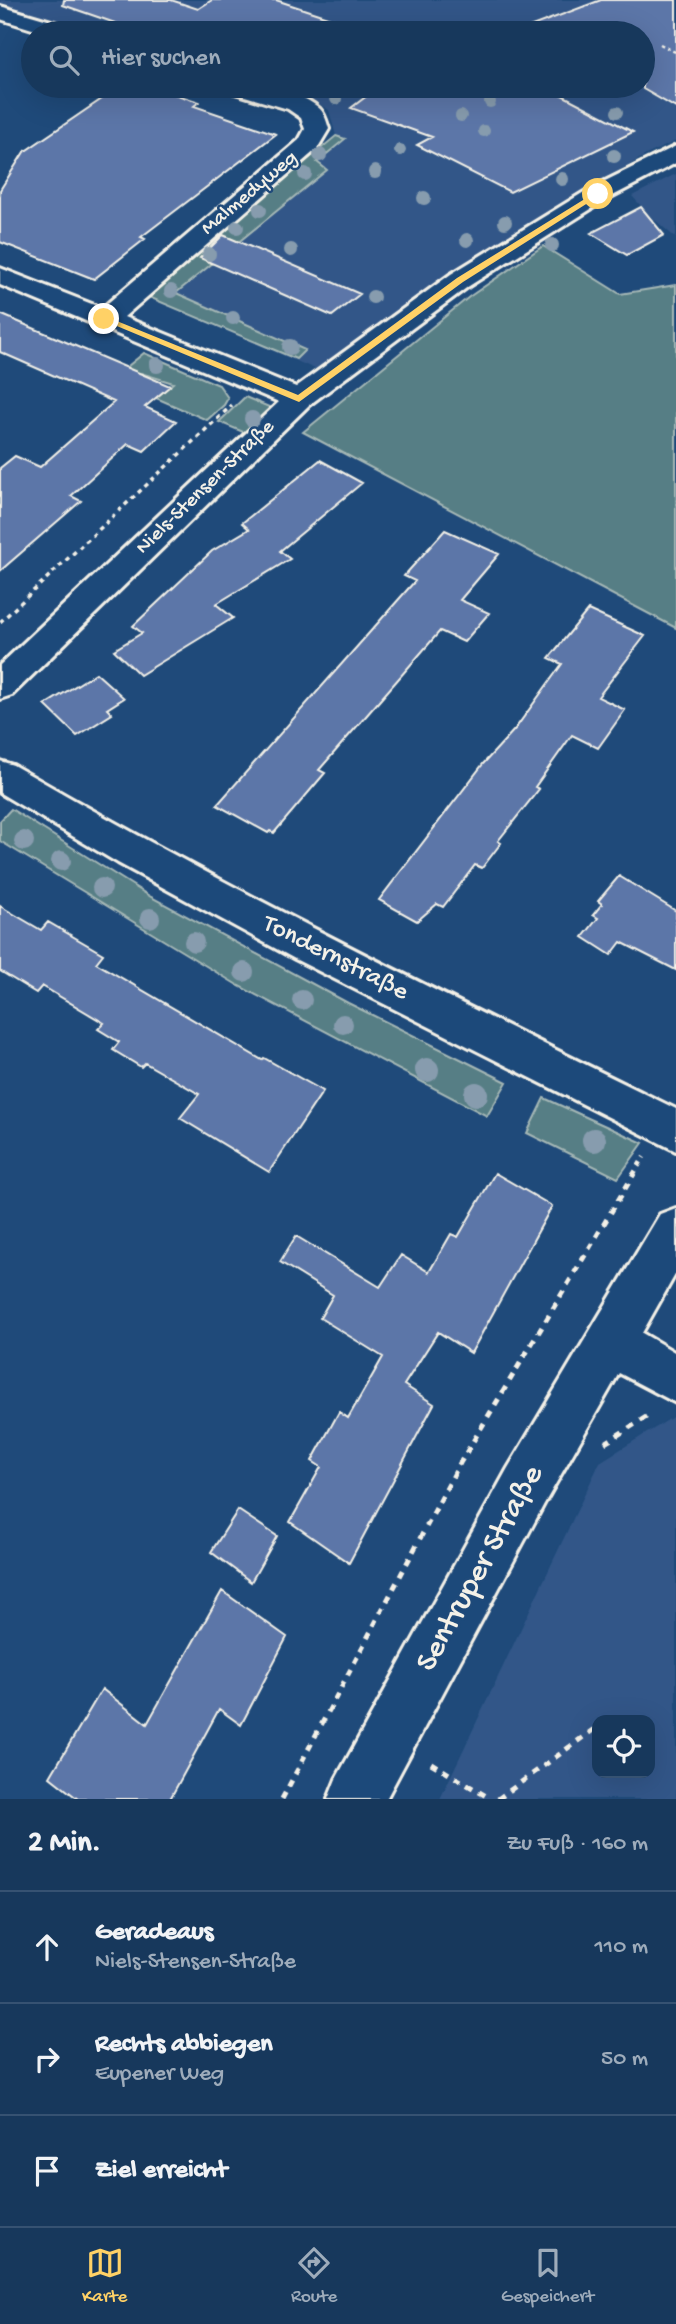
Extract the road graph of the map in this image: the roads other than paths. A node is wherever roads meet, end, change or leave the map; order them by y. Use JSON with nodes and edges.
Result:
{"nodes":[{"id":1,"x":0,"y":12,"type":"edge"},
{"id":2,"x":29,"y":21,"type":"edge"},
{"id":3,"x":276,"y":98,"type":"edge"},
{"id":4,"x":676,"y":153,"type":"edge"},
{"id":5,"x":0,"y":276,"type":"edge"},
{"id":6,"x":104,"y":319,"type":"junction"},
{"id":7,"x":299,"y":399,"type":"junction"},
{"id":8,"x":0,"y":686,"type":"edge"},
{"id":9,"x":0,"y":775,"type":"edge"},
{"id":10,"x":670,"y":1128,"type":"edge"},
{"id":11,"x":676,"y":1230,"type":"edge"},
{"id":12,"x":609,"y":1340,"type":"junction"},
{"id":13,"x":676,"y":1379,"type":"edge"},
{"id":14,"x":356,"y":1799,"type":"edge"}],
"edges":[{"from":1,"to":2,"type":"street"},
{"from":3,"to":6,"type":"street","name":"Malmedyweg"},
{"from":4,"to":7,"type":"street","name":"Niels-Stensen-Straße"},
{"from":5,"to":6,"type":"street"},
{"from":6,"to":7,"type":"street"},
{"from":7,"to":8,"type":"street","name":"Niels-Stensen-Straße"},
{"from":9,"to":10,"type":"street","name":"Tondernstraße"},
{"from":11,"to":12,"type":"street","name":"Sentruper Straße"},
{"from":12,"to":13,"type":"street"},
{"from":12,"to":14,"type":"street","name":"Sentruper Straße"}]}
